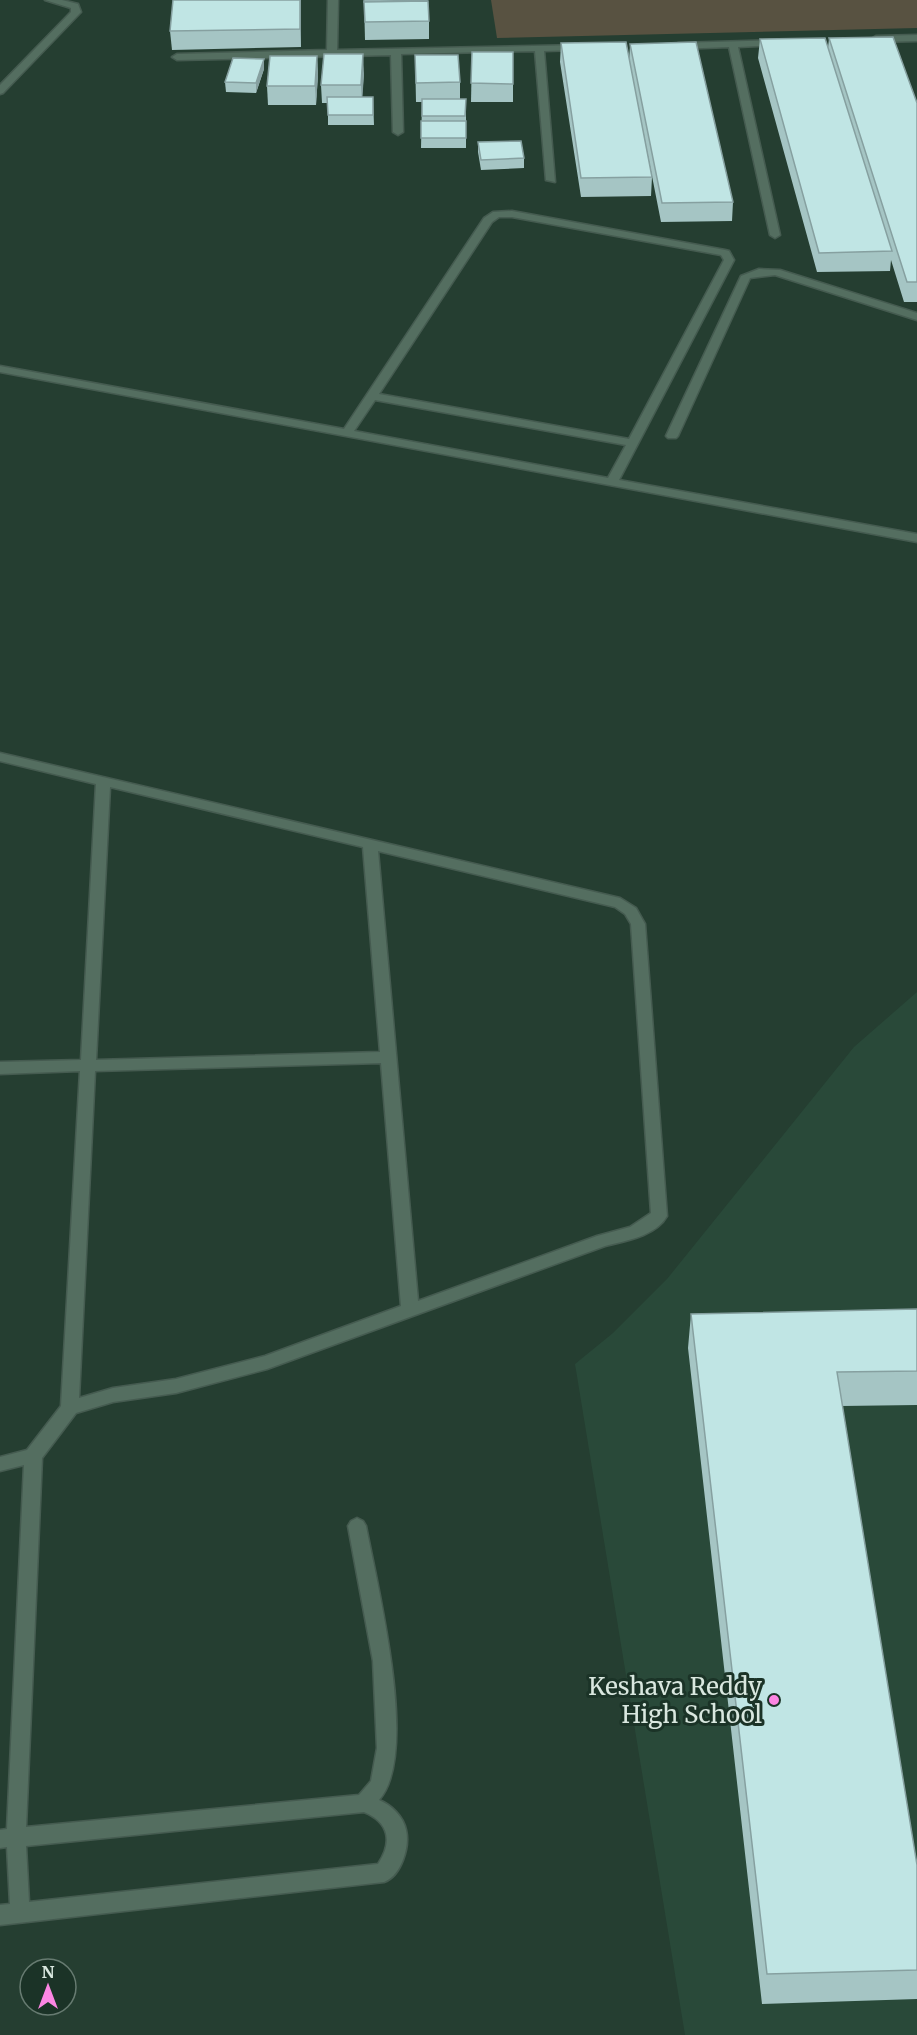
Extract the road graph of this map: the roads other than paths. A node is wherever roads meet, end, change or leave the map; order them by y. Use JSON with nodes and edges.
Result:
{"nodes":[{"id":1,"x":50,"y":0,"type":"edge"},
{"id":2,"x":333,"y":0,"type":"edge"},
{"id":3,"x":917,"y":38,"type":"edge"},
{"id":4,"x":871,"y":40,"type":"edge"},
{"id":5,"x":790,"y":43,"type":"edge"},
{"id":6,"x":733,"y":45,"type":"junction"},
{"id":7,"x":664,"y":46,"type":"edge"},
{"id":8,"x":584,"y":47,"type":"edge"},
{"id":9,"x":539,"y":48,"type":"junction"},
{"id":10,"x":332,"y":53,"type":"junction"},
{"id":11,"x":396,"y":53,"type":"junction"},
{"id":12,"x":177,"y":57,"type":"dead end"},
{"id":13,"x":0,"y":91,"type":"edge"},
{"id":14,"x":398,"y":132,"type":"dead end"},
{"id":15,"x":551,"y":180,"type":"dead end"},
{"id":16,"x":775,"y":235,"type":"dead end"},
{"id":17,"x":917,"y":317,"type":"edge"},
{"id":18,"x":0,"y":369,"type":"edge"},
{"id":19,"x":372,"y":396,"type":"junction"},
{"id":20,"x":347,"y":433,"type":"junction"},
{"id":21,"x":672,"y":436,"type":"dead end"},
{"id":22,"x":633,"y":443,"type":"junction"},
{"id":23,"x":612,"y":482,"type":"junction"},
{"id":24,"x":917,"y":538,"type":"edge"},
{"id":25,"x":0,"y":756,"type":"edge"},
{"id":26,"x":103,"y":781,"type":"junction"},
{"id":27,"x":370,"y":844,"type":"junction"},
{"id":28,"x":388,"y":1057,"type":"junction"},
{"id":29,"x":88,"y":1065,"type":"junction"},
{"id":30,"x":0,"y":1068,"type":"edge"},
{"id":31,"x":410,"y":1309,"type":"junction"},
{"id":32,"x":70,"y":1408,"type":"junction"},
{"id":33,"x":33,"y":1456,"type":"junction"},
{"id":34,"x":0,"y":1464,"type":"edge"},
{"id":35,"x":357,"y":1526,"type":"dead end"},
{"id":36,"x":364,"y":1803,"type":"junction"},
{"id":37,"x":8,"y":1838,"type":"edge"},
{"id":38,"x":10,"y":1914,"type":"edge"}],
"edges":[{"from":1,"to":13,"type":"street"},
{"from":2,"to":10,"type":"street"},
{"from":3,"to":4,"type":"street"},
{"from":5,"to":6,"type":"street"},
{"from":6,"to":7,"type":"street"},
{"from":6,"to":16,"type":"street"},
{"from":8,"to":9,"type":"street"},
{"from":9,"to":11,"type":"street"},
{"from":9,"to":15,"type":"street"},
{"from":10,"to":11,"type":"street"},
{"from":10,"to":12,"type":"street"},
{"from":11,"to":14,"type":"street"},
{"from":17,"to":21,"type":"street"},
{"from":18,"to":20,"type":"street"},
{"from":19,"to":20,"type":"street"},
{"from":19,"to":22,"type":"street"},
{"from":19,"to":22,"type":"street"},
{"from":20,"to":23,"type":"street"},
{"from":22,"to":23,"type":"street"},
{"from":23,"to":24,"type":"street"},
{"from":25,"to":26,"type":"street"},
{"from":26,"to":27,"type":"street"},
{"from":26,"to":29,"type":"street"},
{"from":27,"to":28,"type":"street"},
{"from":27,"to":31,"type":"street"},
{"from":28,"to":29,"type":"street"},
{"from":28,"to":31,"type":"street"},
{"from":29,"to":30,"type":"street"},
{"from":29,"to":32,"type":"street"},
{"from":31,"to":32,"type":"street"},
{"from":32,"to":33,"type":"street"},
{"from":33,"to":34,"type":"street"},
{"from":33,"to":37,"type":"street"},
{"from":35,"to":36,"type":"street"},
{"from":36,"to":37,"type":"street"},
{"from":36,"to":38,"type":"street"},
{"from":37,"to":38,"type":"street"}]}
